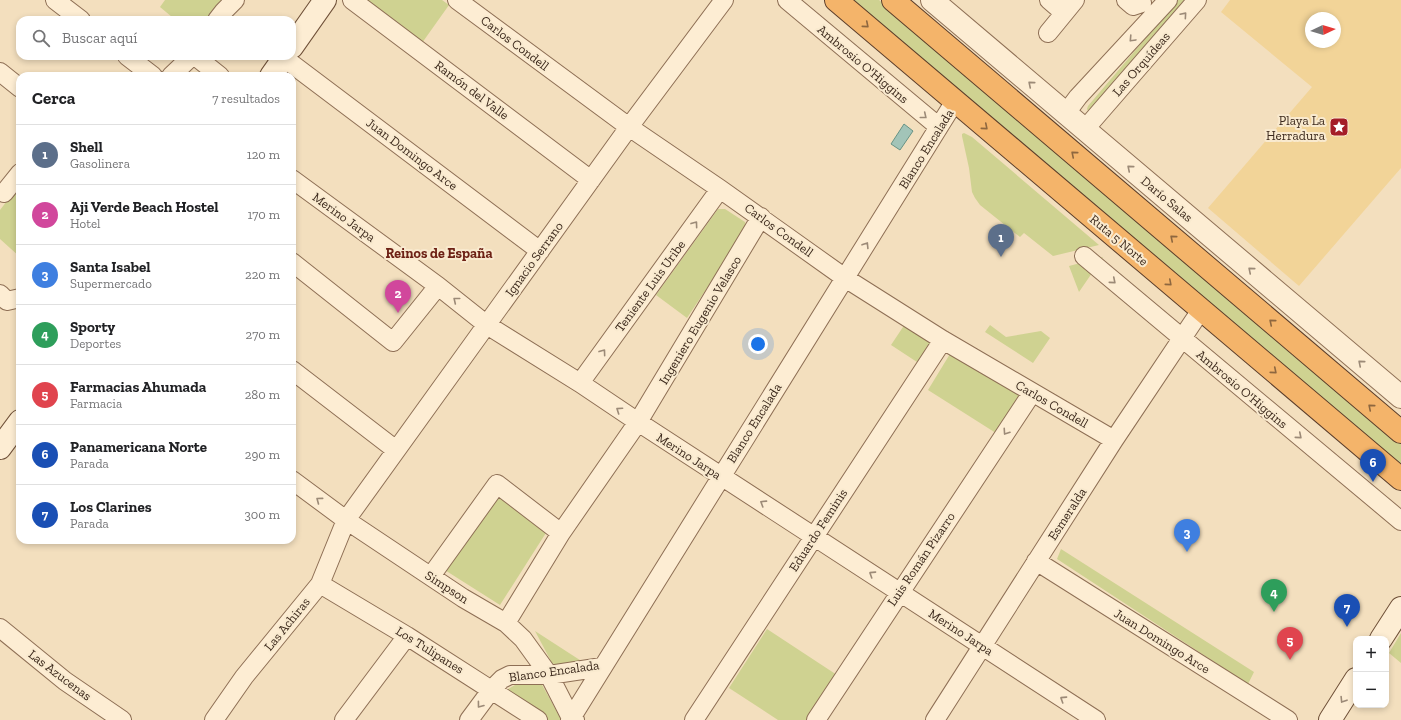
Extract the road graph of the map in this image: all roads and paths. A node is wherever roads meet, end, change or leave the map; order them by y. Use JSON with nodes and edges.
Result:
{"nodes":[{"id":1,"x":55,"y":0,"type":"edge"},
{"id":2,"x":235,"y":0,"type":"edge"},
{"id":3,"x":326,"y":0,"type":"edge"},
{"id":4,"x":352,"y":0,"type":"edge"},
{"id":5,"x":457,"y":0,"type":"edge"},
{"id":6,"x":724,"y":0,"type":"edge"},
{"id":7,"x":787,"y":0,"type":"edge"},
{"id":8,"x":836,"y":0,"type":"edge"},
{"id":9,"x":893,"y":0,"type":"edge"},
{"id":10,"x":932,"y":0,"type":"edge"},
{"id":11,"x":1049,"y":0,"type":"edge"},
{"id":12,"x":1168,"y":0,"type":"edge"},
{"id":13,"x":1197,"y":0,"type":"edge"},
{"id":14,"x":1137,"y":1,"type":"edge"},
{"id":15,"x":1069,"y":6,"type":"edge"},
{"id":16,"x":1156,"y":14,"type":"junction"},
{"id":17,"x":76,"y":16,"type":"edge"},
{"id":18,"x":220,"y":16,"type":"edge"},
{"id":19,"x":1048,"y":33,"type":"dead end"},
{"id":20,"x":296,"y":41,"type":"edge"},
{"id":21,"x":132,"y":60,"type":"edge"},
{"id":22,"x":188,"y":60,"type":"edge"},
{"id":23,"x":201,"y":60,"type":"edge"},
{"id":24,"x":282,"y":60,"type":"edge"},
{"id":25,"x":296,"y":60,"type":"edge"},
{"id":26,"x":0,"y":72,"type":"edge"},
{"id":27,"x":148,"y":72,"type":"edge"},
{"id":28,"x":175,"y":72,"type":"edge"},
{"id":29,"x":215,"y":72,"type":"edge"},
{"id":30,"x":274,"y":72,"type":"edge"},
{"id":31,"x":16,"y":85,"type":"edge"},
{"id":32,"x":956,"y":101,"type":"junction"},
{"id":33,"x":1066,"y":113,"type":"junction"},
{"id":34,"x":629,"y":127,"type":"junction"},
{"id":35,"x":939,"y":128,"type":"junction"},
{"id":36,"x":1085,"y":129,"type":"junction"},
{"id":37,"x":16,"y":178,"type":"edge"},
{"id":38,"x":591,"y":180,"type":"junction"},
{"id":39,"x":296,"y":182,"type":"edge"},
{"id":40,"x":720,"y":188,"type":"junction"},
{"id":41,"x":4,"y":193,"type":"dead end"},
{"id":42,"x":761,"y":217,"type":"junction"},
{"id":43,"x":540,"y":251,"type":"junction"},
{"id":44,"x":1084,"y":256,"type":"dead end"},
{"id":45,"x":296,"y":265,"type":"edge"},
{"id":46,"x":845,"y":278,"type":"junction"},
{"id":47,"x":438,"y":286,"type":"junction"},
{"id":48,"x":1201,"y":310,"type":"junction"},
{"id":49,"x":487,"y":325,"type":"junction"},
{"id":50,"x":1182,"y":338,"type":"junction"},
{"id":51,"x":944,"y":340,"type":"junction"},
{"id":52,"x":296,"y":373,"type":"edge"},
{"id":53,"x":580,"y":384,"type":"junction"},
{"id":54,"x":1401,"y":397,"type":"edge"},
{"id":55,"x":1028,"y":399,"type":"dead end"},
{"id":56,"x":638,"y":422,"type":"junction"},
{"id":57,"x":16,"y":426,"type":"edge"},
{"id":58,"x":1401,"y":432,"type":"edge"},
{"id":59,"x":1114,"y":440,"type":"junction"},
{"id":60,"x":0,"y":448,"type":"edge"},
{"id":61,"x":396,"y":450,"type":"junction"},
{"id":62,"x":721,"y":477,"type":"junction"},
{"id":63,"x":1401,"y":479,"type":"edge"},
{"id":64,"x":296,"y":483,"type":"edge"},
{"id":65,"x":346,"y":520,"type":"junction"},
{"id":66,"x":1401,"y":521,"type":"edge"},
{"id":67,"x":561,"y":533,"type":"junction"},
{"id":68,"x":814,"y":536,"type":"junction"},
{"id":69,"x":1036,"y":561,"type":"junction"},
{"id":70,"x":431,"y":576,"type":"junction"},
{"id":71,"x":320,"y":584,"type":"junction"},
{"id":72,"x":900,"y":592,"type":"junction"},
{"id":73,"x":1401,"y":608,"type":"edge"},
{"id":74,"x":506,"y":623,"type":"junction"},
{"id":75,"x":0,"y":628,"type":"edge"},
{"id":76,"x":408,"y":636,"type":"junction"},
{"id":77,"x":1383,"y":636,"type":"edge"},
{"id":78,"x":983,"y":646,"type":"junction"},
{"id":79,"x":602,"y":667,"type":"junction"},
{"id":80,"x":549,"y":675,"type":"junction"},
{"id":81,"x":1353,"y":684,"type":"edge"},
{"id":82,"x":492,"y":689,"type":"junction"},
{"id":83,"x":100,"y":714,"type":"edge"},
{"id":84,"x":572,"y":719,"type":"edge"},
{"id":85,"x":122,"y":720,"type":"edge"},
{"id":86,"x":214,"y":720,"type":"edge"},
{"id":87,"x":344,"y":720,"type":"edge"},
{"id":88,"x":469,"y":720,"type":"edge"},
{"id":89,"x":538,"y":720,"type":"edge"},
{"id":90,"x":694,"y":720,"type":"edge"},
{"id":91,"x":816,"y":720,"type":"edge"},
{"id":92,"x":935,"y":720,"type":"edge"},
{"id":93,"x":1096,"y":720,"type":"edge"},
{"id":94,"x":1288,"y":720,"type":"edge"},
{"id":95,"x":1330,"y":720,"type":"edge"}],
"edges":[{"from":1,"to":17,"type":"street"},
{"from":2,"to":18,"type":"street"},
{"from":3,"to":20,"type":"street"},
{"from":4,"to":38,"type":"street","name":"Ramón del Valle"},
{"from":5,"to":34,"type":"street","name":"Carlos Condell"},
{"from":6,"to":34,"type":"street","name":"Ignacio Serrano"},
{"from":7,"to":35,"type":"street","name":"Ambrosio O'Higgins","one_way":true},
{"from":8,"to":32,"type":"highway","name":"Ruta 5 Norte","one_way":true},
{"from":58,"to":9,"type":"highway","one_way":true},
{"from":33,"to":10,"type":"street","name":"Darío Salas","one_way":true},
{"from":11,"to":15,"type":"street"},
{"from":12,"to":16,"type":"street","name":"Las Orquídeas"},
{"from":36,"to":13,"type":"street","name":"Las Orquídeas","one_way":true},
{"from":14,"to":16,"type":"street"},
{"from":15,"to":19,"type":"street"},
{"from":16,"to":33,"type":"street","name":"Las Orquídeas","one_way":true},
{"from":21,"to":27,"type":"street"},
{"from":22,"to":28,"type":"street"},
{"from":23,"to":29,"type":"street"},
{"from":24,"to":30,"type":"street"},
{"from":25,"to":43,"type":"street","name":"Juan Domingo Arce"},
{"from":26,"to":31,"type":"street"},
{"from":32,"to":35,"type":"street","name":"Blanco Encalada"},
{"from":32,"to":48,"type":"highway","name":"Ruta 5 Norte","one_way":true},
{"from":33,"to":36,"type":"street","name":"Darío Salas"},
{"from":34,"to":38,"type":"street","name":"Ignacio Serrano"},
{"from":34,"to":40,"type":"street","name":"Carlos Condell"},
{"from":46,"to":35,"type":"street","name":"Blanco Encalada","one_way":true},
{"from":54,"to":36,"type":"street","name":"Darío Salas","one_way":true},
{"from":37,"to":41,"type":"street"},
{"from":38,"to":43,"type":"street","name":"Ignacio Serrano"},
{"from":39,"to":47,"type":"street","name":"Merino Jarpa"},
{"from":40,"to":42,"type":"street","name":"Carlos Condell"},
{"from":53,"to":40,"type":"street","name":"Teniente Luis Uribe","one_way":true},
{"from":42,"to":46,"type":"street","name":"Carlos Condell"},
{"from":42,"to":56,"type":"street","name":"Ingeniero Eugenio Velasco"},
{"from":43,"to":49,"type":"street","name":"Ignacio Serrano"},
{"from":44,"to":50,"type":"street","name":"Ambrosio O'Higgins","one_way":true},
{"from":45,"to":47,"type":"street"},
{"from":46,"to":51,"type":"street","name":"Carlos Condell"},
{"from":46,"to":62,"type":"street","name":"Blanco Encalada"},
{"from":49,"to":47,"type":"street","name":"Merino Jarpa","one_way":true},
{"from":48,"to":50,"type":"street","name":"Esmeralda"},
{"from":48,"to":63,"type":"highway","name":"Ruta 5 Norte","one_way":true},
{"from":49,"to":53,"type":"street","name":"Merino Jarpa"},
{"from":49,"to":61,"type":"street","name":"Ignacio Serrano"},
{"from":50,"to":59,"type":"street","name":"Esmeralda"},
{"from":50,"to":66,"type":"street","name":"Ambrosio O'Higgins","one_way":true},
{"from":51,"to":59,"type":"street","name":"Carlos Condell"},
{"from":51,"to":68,"type":"street","name":"Eduardo Feminis"},
{"from":52,"to":61,"type":"street"},
{"from":56,"to":53,"type":"street","name":"Merino Jarpa","one_way":true},
{"from":55,"to":72,"type":"street","name":"Luis Román Pizarro","one_way":true},
{"from":56,"to":62,"type":"street","name":"Merino Jarpa"},
{"from":56,"to":67,"type":"street","name":"Ingeniero Eugenio Velasco"},
{"from":57,"to":60,"type":"street"},
{"from":59,"to":69,"type":"street","name":"Esmeralda"},
{"from":61,"to":65,"type":"street","name":"Ignacio Serrano"},
{"from":68,"to":62,"type":"street","name":"Merino Jarpa","one_way":true},
{"from":62,"to":79,"type":"street","name":"Blanco Encalada"},
{"from":65,"to":64,"type":"street","name":"Simpson","one_way":true},
{"from":65,"to":70,"type":"street","name":"Simpson"},
{"from":65,"to":71,"type":"street","name":"Las Achiras"},
{"from":67,"to":70,"type":"street"},
{"from":67,"to":74,"type":"street","name":"Ingeniero Eugenio Velasco"},
{"from":72,"to":68,"type":"street","name":"Merino Jarpa","one_way":true},
{"from":68,"to":90,"type":"street","name":"Eduardo Feminis"},
{"from":69,"to":78,"type":"street","name":"Esmeralda"},
{"from":69,"to":94,"type":"street","name":"Juan Domingo Arce"},
{"from":70,"to":74,"type":"street","name":"Simpson"},
{"from":71,"to":76,"type":"street","name":"Los Tulipanes"},
{"from":71,"to":86,"type":"street","name":"Las Achiras"},
{"from":72,"to":78,"type":"street","name":"Merino Jarpa"},
{"from":72,"to":91,"type":"street","name":"Luis Román Pizarro"},
{"from":73,"to":77,"type":"street"},
{"from":74,"to":80,"type":"street","name":"Simpson"},
{"from":75,"to":83,"type":"street","name":"Las Azucenas"},
{"from":76,"to":82,"type":"street","name":"Los Tulipanes"},
{"from":76,"to":87,"type":"street"},
{"from":78,"to":92,"type":"street","name":"Esmeralda"},
{"from":93,"to":78,"type":"street","name":"Merino Jarpa","one_way":true},
{"from":79,"to":80,"type":"street","name":"Blanco Encalada"},
{"from":79,"to":84,"type":"street"},
{"from":80,"to":82,"type":"street","name":"Blanco Encalada"},
{"from":80,"to":84,"type":"street","name":"Simpson"},
{"from":81,"to":95,"type":"street","one_way":true},
{"from":82,"to":88,"type":"street","one_way":true},
{"from":82,"to":89,"type":"street","name":"Los Tulipanes"},
{"from":83,"to":85,"type":"street","name":"Las Azucenas"}]}
